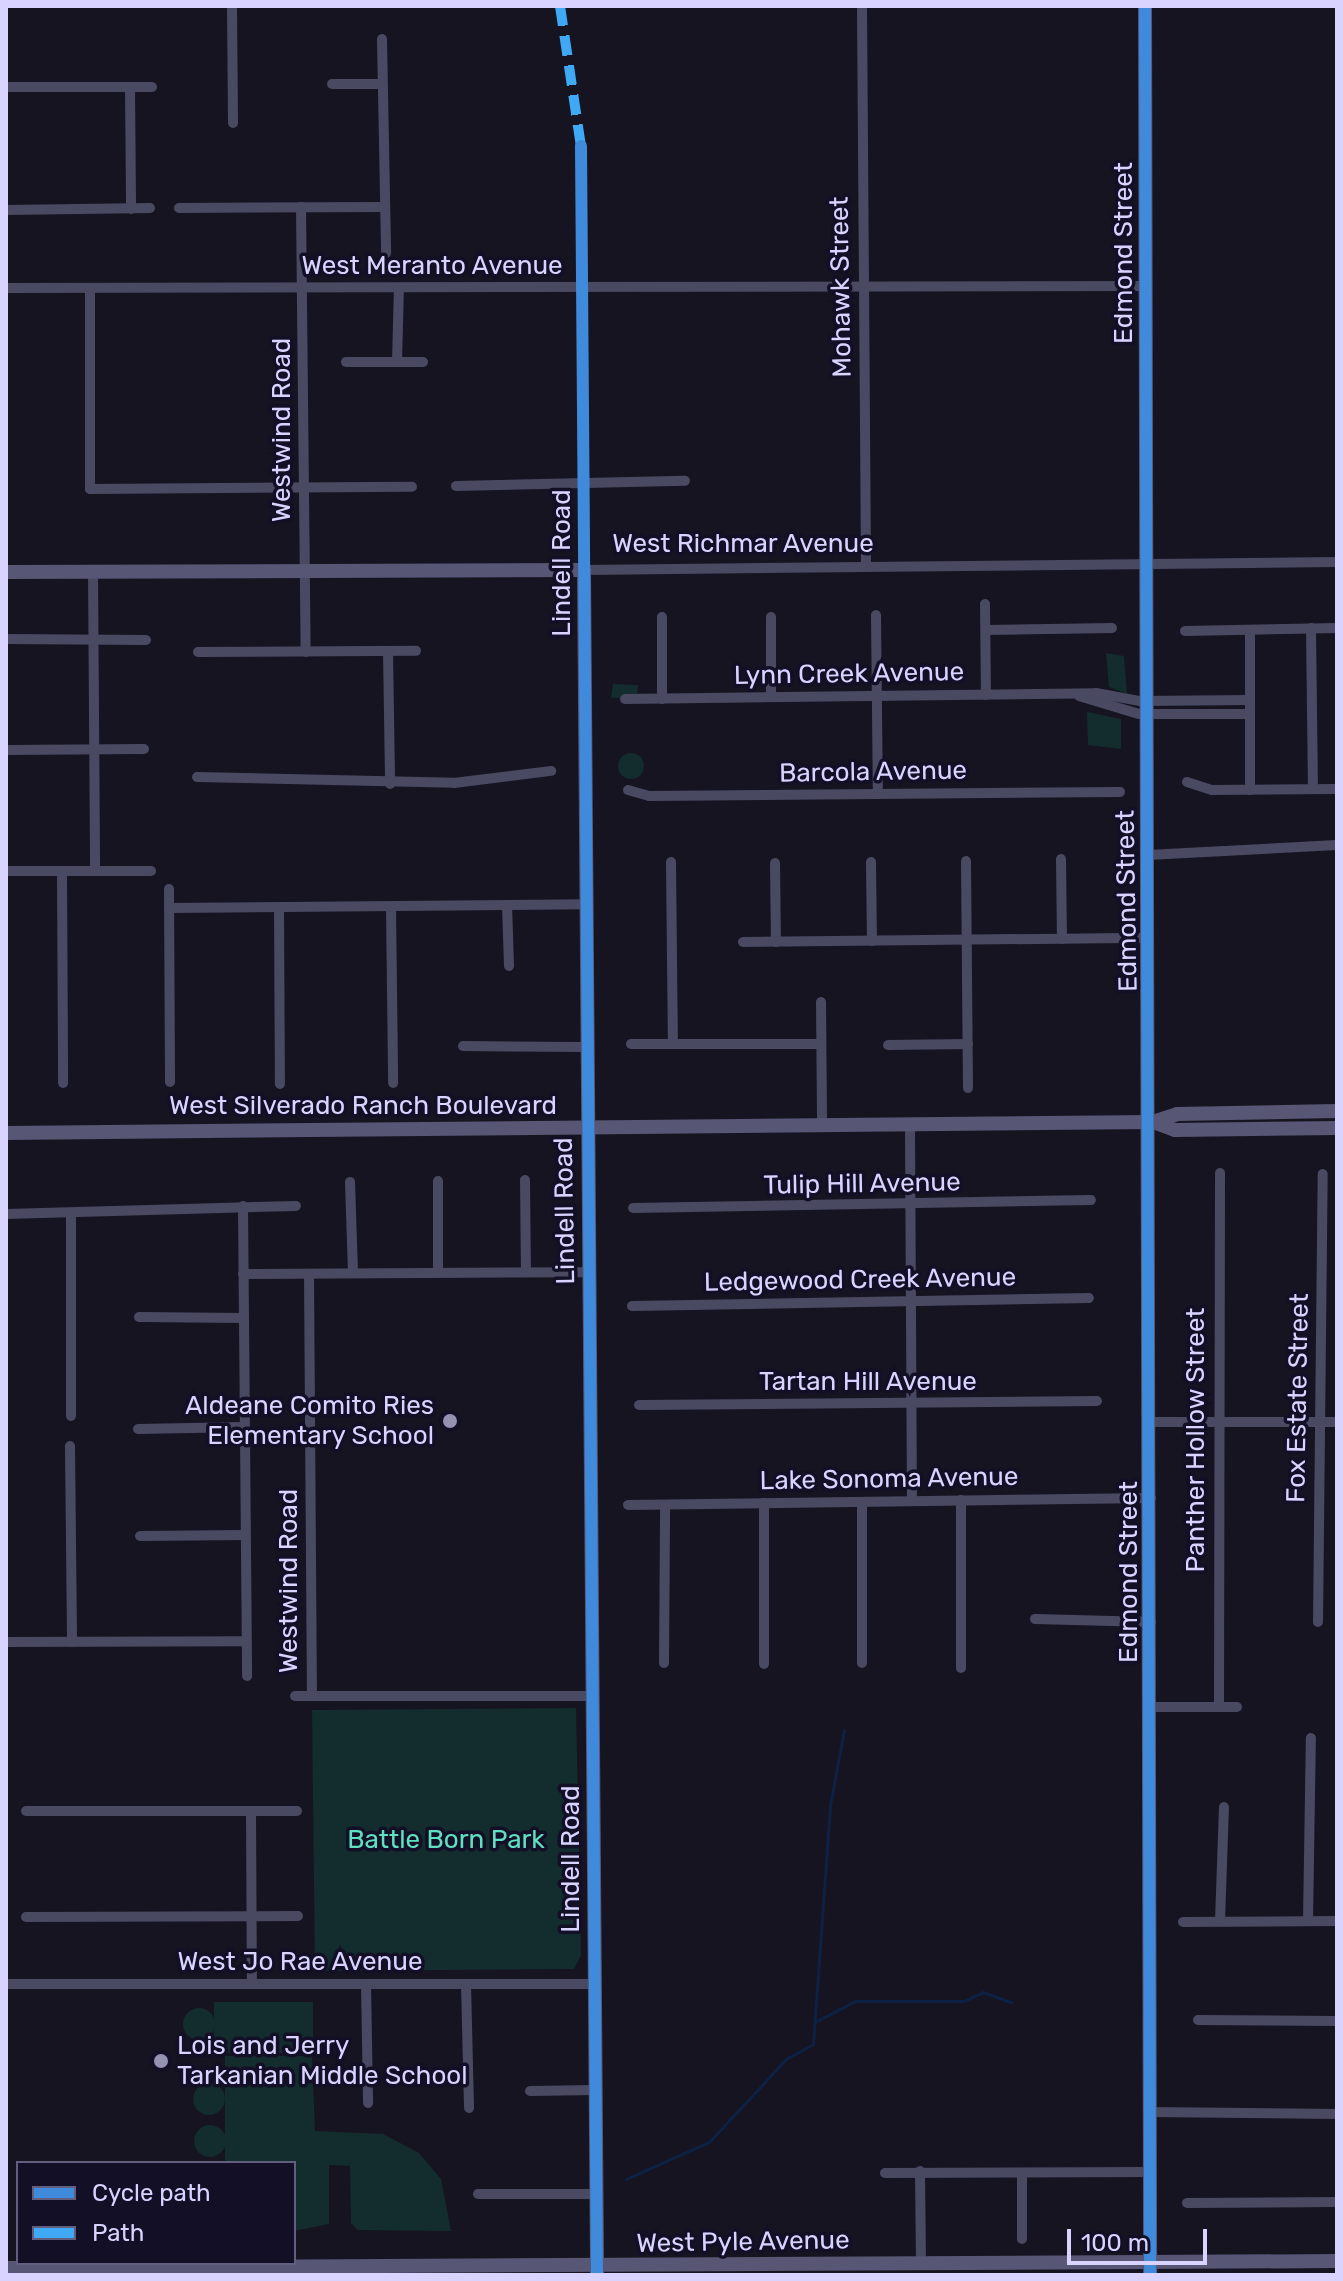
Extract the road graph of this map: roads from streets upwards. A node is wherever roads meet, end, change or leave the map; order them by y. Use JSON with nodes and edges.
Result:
{"nodes":[{"id":1,"x":232,"y":6,"type":"edge"},
{"id":2,"x":862,"y":6,"type":"edge"},
{"id":3,"x":1145,"y":6,"type":"edge"},
{"id":4,"x":382,"y":39,"type":"dead end"},
{"id":5,"x":332,"y":84,"type":"dead end"},
{"id":6,"x":382,"y":84,"type":"junction"},
{"id":7,"x":6,"y":87,"type":"edge"},
{"id":8,"x":130,"y":87,"type":"junction"},
{"id":9,"x":152,"y":87,"type":"dead end"},
{"id":10,"x":233,"y":123,"type":"dead end"},
{"id":11,"x":581,"y":146,"type":"dead end"},
{"id":12,"x":301,"y":207,"type":"junction"},
{"id":13,"x":385,"y":207,"type":"junction"},
{"id":14,"x":150,"y":208,"type":"dead end"},
{"id":15,"x":179,"y":208,"type":"dead end"},
{"id":16,"x":131,"y":209,"type":"junction"},
{"id":17,"x":6,"y":210,"type":"edge"},
{"id":18,"x":386,"y":253,"type":"dead end"},
{"id":19,"x":1146,"y":286,"type":"junction"},
{"id":20,"x":303,"y":287,"type":"junction"},
{"id":21,"x":6,"y":288,"type":"edge"},
{"id":22,"x":90,"y":288,"type":"junction"},
{"id":23,"x":399,"y":288,"type":"junction"},
{"id":24,"x":583,"y":288,"type":"junction"},
{"id":25,"x":864,"y":288,"type":"junction"},
{"id":26,"x":346,"y":362,"type":"dead end"},
{"id":27,"x":397,"y":362,"type":"junction"},
{"id":28,"x":423,"y":362,"type":"dead end"},
{"id":29,"x":685,"y":481,"type":"dead end"},
{"id":30,"x":584,"y":483,"type":"junction"},
{"id":31,"x":456,"y":486,"type":"dead end"},
{"id":32,"x":304,"y":487,"type":"junction"},
{"id":33,"x":412,"y":487,"type":"dead end"},
{"id":34,"x":1337,"y":562,"type":"edge"},
{"id":35,"x":1146,"y":563,"type":"junction"},
{"id":36,"x":866,"y":567,"type":"junction"},
{"id":37,"x":305,"y":570,"type":"junction"},
{"id":38,"x":584,"y":570,"type":"junction"},
{"id":39,"x":93,"y":571,"type":"junction"},
{"id":40,"x":6,"y":572,"type":"edge"},
{"id":41,"x":985,"y":604,"type":"dead end"},
{"id":42,"x":876,"y":615,"type":"dead end"},
{"id":43,"x":662,"y":617,"type":"dead end"},
{"id":44,"x":771,"y":617,"type":"dead end"},
{"id":45,"x":1112,"y":628,"type":"dead end"},
{"id":46,"x":1311,"y":628,"type":"junction"},
{"id":47,"x":1337,"y":628,"type":"edge"},
{"id":48,"x":986,"y":630,"type":"junction"},
{"id":49,"x":1250,"y":630,"type":"junction"},
{"id":50,"x":1185,"y":631,"type":"dead end"},
{"id":51,"x":6,"y":639,"type":"edge"},
{"id":52,"x":94,"y":639,"type":"junction"},
{"id":53,"x":146,"y":640,"type":"dead end"},
{"id":54,"x":388,"y":651,"type":"junction"},
{"id":55,"x":416,"y":651,"type":"dead end"},
{"id":56,"x":198,"y":652,"type":"dead end"},
{"id":57,"x":306,"y":652,"type":"junction"},
{"id":58,"x":986,"y":695,"type":"junction"},
{"id":59,"x":877,"y":696,"type":"junction"},
{"id":60,"x":771,"y":697,"type":"junction"},
{"id":61,"x":625,"y":699,"type":"dead end"},
{"id":62,"x":662,"y":699,"type":"junction"},
{"id":63,"x":1250,"y":700,"type":"junction"},
{"id":64,"x":1147,"y":708,"type":"junction"},
{"id":65,"x":1250,"y":714,"type":"junction"},
{"id":66,"x":144,"y":749,"type":"dead end"},
{"id":67,"x":6,"y":750,"type":"edge"},
{"id":68,"x":95,"y":750,"type":"junction"},
{"id":69,"x":551,"y":771,"type":"dead end"},
{"id":70,"x":197,"y":777,"type":"dead end"},
{"id":71,"x":1187,"y":782,"type":"dead end"},
{"id":72,"x":390,"y":784,"type":"junction"},
{"id":73,"x":1313,"y":789,"type":"junction"},
{"id":74,"x":1337,"y":789,"type":"edge"},
{"id":75,"x":628,"y":790,"type":"dead end"},
{"id":76,"x":1250,"y":790,"type":"junction"},
{"id":77,"x":1120,"y":792,"type":"dead end"},
{"id":78,"x":878,"y":794,"type":"junction"},
{"id":79,"x":1337,"y":845,"type":"edge"},
{"id":80,"x":1148,"y":855,"type":"junction"},
{"id":81,"x":1061,"y":859,"type":"dead end"},
{"id":82,"x":966,"y":861,"type":"dead end"},
{"id":83,"x":671,"y":862,"type":"dead end"},
{"id":84,"x":871,"y":862,"type":"dead end"},
{"id":85,"x":775,"y":863,"type":"dead end"},
{"id":86,"x":6,"y":871,"type":"edge"},
{"id":87,"x":62,"y":871,"type":"junction"},
{"id":88,"x":95,"y":871,"type":"junction"},
{"id":89,"x":151,"y":871,"type":"dead end"},
{"id":90,"x":169,"y":889,"type":"dead end"},
{"id":91,"x":586,"y":904,"type":"junction"},
{"id":92,"x":507,"y":905,"type":"junction"},
{"id":93,"x":279,"y":907,"type":"junction"},
{"id":94,"x":391,"y":907,"type":"junction"},
{"id":95,"x":169,"y":908,"type":"junction"},
{"id":96,"x":1149,"y":938,"type":"junction"},
{"id":97,"x":1062,"y":939,"type":"junction"},
{"id":98,"x":967,"y":940,"type":"junction"},
{"id":99,"x":872,"y":941,"type":"junction"},
{"id":100,"x":743,"y":942,"type":"dead end"},
{"id":101,"x":776,"y":942,"type":"junction"},
{"id":102,"x":509,"y":966,"type":"dead end"},
{"id":103,"x":821,"y":1002,"type":"dead end"},
{"id":104,"x":631,"y":1044,"type":"dead end"},
{"id":105,"x":673,"y":1044,"type":"junction"},
{"id":106,"x":821,"y":1044,"type":"junction"},
{"id":107,"x":968,"y":1044,"type":"junction"},
{"id":108,"x":888,"y":1045,"type":"dead end"},
{"id":109,"x":463,"y":1046,"type":"dead end"},
{"id":110,"x":584,"y":1047,"type":"junction"},
{"id":111,"x":170,"y":1082,"type":"dead end"},
{"id":112,"x":63,"y":1083,"type":"dead end"},
{"id":113,"x":393,"y":1083,"type":"dead end"},
{"id":114,"x":280,"y":1084,"type":"dead end"},
{"id":115,"x":968,"y":1088,"type":"dead end"},
{"id":116,"x":1337,"y":1111,"type":"edge"},
{"id":117,"x":1153,"y":1122,"type":"junction"},
{"id":118,"x":822,"y":1126,"type":"junction"},
{"id":119,"x":910,"y":1126,"type":"junction"},
{"id":120,"x":587,"y":1128,"type":"junction"},
{"id":121,"x":1337,"y":1128,"type":"edge"},
{"id":122,"x":6,"y":1133,"type":"edge"},
{"id":123,"x":1220,"y":1173,"type":"dead end"},
{"id":124,"x":1323,"y":1174,"type":"dead end"},
{"id":125,"x":525,"y":1180,"type":"dead end"},
{"id":126,"x":438,"y":1181,"type":"dead end"},
{"id":127,"x":350,"y":1182,"type":"dead end"},
{"id":128,"x":1091,"y":1200,"type":"dead end"},
{"id":129,"x":243,"y":1206,"type":"junction"},
{"id":130,"x":296,"y":1206,"type":"dead end"},
{"id":131,"x":910,"y":1206,"type":"junction"},
{"id":132,"x":633,"y":1208,"type":"dead end"},
{"id":133,"x":6,"y":1214,"type":"edge"},
{"id":134,"x":71,"y":1214,"type":"junction"},
{"id":135,"x":526,"y":1272,"type":"junction"},
{"id":136,"x":588,"y":1272,"type":"junction"},
{"id":137,"x":353,"y":1273,"type":"junction"},
{"id":138,"x":438,"y":1273,"type":"junction"},
{"id":139,"x":243,"y":1274,"type":"junction"},
{"id":140,"x":309,"y":1274,"type":"junction"},
{"id":141,"x":1089,"y":1298,"type":"dead end"},
{"id":142,"x":911,"y":1302,"type":"junction"},
{"id":143,"x":632,"y":1306,"type":"dead end"},
{"id":144,"x":139,"y":1317,"type":"dead end"},
{"id":145,"x":243,"y":1318,"type":"junction"},
{"id":146,"x":1097,"y":1401,"type":"dead end"},
{"id":147,"x":639,"y":1405,"type":"dead end"},
{"id":148,"x":912,"y":1405,"type":"junction"},
{"id":149,"x":71,"y":1416,"type":"dead end"},
{"id":150,"x":1217,"y":1421,"type":"junction"},
{"id":151,"x":1153,"y":1422,"type":"junction"},
{"id":152,"x":1337,"y":1422,"type":"edge"},
{"id":153,"x":1320,"y":1423,"type":"junction"},
{"id":154,"x":244,"y":1427,"type":"junction"},
{"id":155,"x":138,"y":1429,"type":"dead end"},
{"id":156,"x":70,"y":1446,"type":"dead end"},
{"id":157,"x":1151,"y":1498,"type":"junction"},
{"id":158,"x":961,"y":1500,"type":"junction"},
{"id":159,"x":912,"y":1501,"type":"junction"},
{"id":160,"x":862,"y":1502,"type":"junction"},
{"id":161,"x":764,"y":1503,"type":"junction"},
{"id":162,"x":628,"y":1505,"type":"dead end"},
{"id":163,"x":665,"y":1505,"type":"junction"},
{"id":164,"x":245,"y":1535,"type":"junction"},
{"id":165,"x":140,"y":1536,"type":"dead end"},
{"id":166,"x":1035,"y":1619,"type":"dead end"},
{"id":167,"x":1151,"y":1622,"type":"junction"},
{"id":168,"x":1318,"y":1622,"type":"dead end"},
{"id":169,"x":246,"y":1641,"type":"junction"},
{"id":170,"x":6,"y":1642,"type":"edge"},
{"id":171,"x":72,"y":1642,"type":"junction"},
{"id":172,"x":664,"y":1663,"type":"dead end"},
{"id":173,"x":862,"y":1663,"type":"dead end"},
{"id":174,"x":764,"y":1664,"type":"dead end"},
{"id":175,"x":961,"y":1668,"type":"dead end"},
{"id":176,"x":247,"y":1676,"type":"dead end"},
{"id":177,"x":295,"y":1696,"type":"dead end"},
{"id":178,"x":312,"y":1696,"type":"junction"},
{"id":179,"x":592,"y":1696,"type":"junction"},
{"id":180,"x":1150,"y":1707,"type":"junction"},
{"id":181,"x":1219,"y":1707,"type":"junction"},
{"id":182,"x":1237,"y":1707,"type":"dead end"},
{"id":183,"x":1311,"y":1738,"type":"dead end"},
{"id":184,"x":1224,"y":1807,"type":"dead end"},
{"id":185,"x":26,"y":1811,"type":"dead end"},
{"id":186,"x":251,"y":1811,"type":"junction"},
{"id":187,"x":297,"y":1811,"type":"dead end"},
{"id":188,"x":252,"y":1916,"type":"junction"},
{"id":189,"x":298,"y":1916,"type":"dead end"},
{"id":190,"x":26,"y":1917,"type":"dead end"},
{"id":191,"x":1220,"y":1921,"type":"junction"},
{"id":192,"x":1308,"y":1921,"type":"junction"},
{"id":193,"x":1337,"y":1921,"type":"edge"},
{"id":194,"x":1183,"y":1922,"type":"dead end"},
{"id":195,"x":6,"y":1984,"type":"edge"},
{"id":196,"x":252,"y":1984,"type":"junction"},
{"id":197,"x":366,"y":1984,"type":"junction"},
{"id":198,"x":466,"y":1984,"type":"junction"},
{"id":199,"x":593,"y":1984,"type":"junction"},
{"id":200,"x":1198,"y":2020,"type":"dead end"},
{"id":201,"x":1337,"y":2021,"type":"edge"},
{"id":202,"x":594,"y":2090,"type":"junction"},
{"id":203,"x":530,"y":2091,"type":"dead end"},
{"id":204,"x":368,"y":2103,"type":"dead end"},
{"id":205,"x":469,"y":2108,"type":"dead end"},
{"id":206,"x":1148,"y":2112,"type":"junction"},
{"id":207,"x":1337,"y":2114,"type":"edge"},
{"id":208,"x":920,"y":2171,"type":"junction"},
{"id":209,"x":1145,"y":2172,"type":"junction"},
{"id":210,"x":885,"y":2173,"type":"dead end"},
{"id":211,"x":1022,"y":2173,"type":"junction"},
{"id":212,"x":478,"y":2194,"type":"dead end"},
{"id":213,"x":594,"y":2194,"type":"junction"},
{"id":214,"x":1337,"y":2202,"type":"edge"},
{"id":215,"x":1187,"y":2203,"type":"dead end"},
{"id":216,"x":1022,"y":2239,"type":"dead end"},
{"id":217,"x":1150,"y":2259,"type":"junction"},
{"id":218,"x":1337,"y":2261,"type":"edge"},
{"id":219,"x":921,"y":2262,"type":"junction"},
{"id":220,"x":6,"y":2268,"type":"edge"},
{"id":221,"x":48,"y":2271,"type":"edge"},
{"id":222,"x":153,"y":2271,"type":"edge"},
{"id":223,"x":258,"y":2271,"type":"edge"},
{"id":224,"x":596,"y":2272,"type":"edge"},
{"id":225,"x":1150,"y":2275,"type":"edge"}],
"edges":[{"from":1,"to":10,"type":"street"},
{"from":2,"to":25,"type":"street","name":"Mohawk Street"},
{"from":3,"to":19,"type":"street","name":"Edmond Street"},
{"from":4,"to":6,"type":"street"},
{"from":5,"to":6,"type":"street"},
{"from":6,"to":13,"type":"street"},
{"from":7,"to":8,"type":"street"},
{"from":8,"to":9,"type":"street"},
{"from":8,"to":16,"type":"street"},
{"from":11,"to":24,"type":"street","name":"Lindell Road"},
{"from":12,"to":13,"type":"street"},
{"from":12,"to":15,"type":"street"},
{"from":12,"to":20,"type":"street","name":"Westwind Road"},
{"from":13,"to":18,"type":"street"},
{"from":14,"to":16,"type":"street"},
{"from":16,"to":17,"type":"street"},
{"from":19,"to":25,"type":"street","name":"West Meranto Avenue"},
{"from":19,"to":35,"type":"street","name":"Edmond Street"},
{"from":20,"to":22,"type":"street","name":"West Meranto Avenue"},
{"from":20,"to":23,"type":"street","name":"West Meranto Avenue"},
{"from":20,"to":32,"type":"street","name":"Westwind Road"},
{"from":21,"to":22,"type":"street","name":"West Meranto Avenue"},
{"from":22,"to":32,"type":"street"},
{"from":23,"to":24,"type":"street","name":"West Meranto Avenue"},
{"from":23,"to":27,"type":"street"},
{"from":24,"to":25,"type":"street","name":"West Meranto Avenue"},
{"from":24,"to":30,"type":"street","name":"Lindell Road"},
{"from":25,"to":36,"type":"street","name":"Mohawk Street"},
{"from":26,"to":27,"type":"street"},
{"from":27,"to":28,"type":"street"},
{"from":29,"to":30,"type":"street"},
{"from":30,"to":31,"type":"street"},
{"from":30,"to":38,"type":"street","name":"Lindell Road"},
{"from":32,"to":33,"type":"street"},
{"from":32,"to":37,"type":"street","name":"Westwind Road"},
{"from":34,"to":35,"type":"street","name":"West Richmar Avenue"},
{"from":35,"to":36,"type":"street","name":"West Richmar Avenue"},
{"from":35,"to":64,"type":"street","name":"Edmond Street"},
{"from":36,"to":38,"type":"street","name":"West Richmar Avenue"},
{"from":37,"to":38,"type":"street","name":"West Richmar Avenue"},
{"from":37,"to":39,"type":"street","name":"West Richmar Avenue"},
{"from":37,"to":57,"type":"street","name":"Westwind Road"},
{"from":38,"to":91,"type":"street","name":"Lindell Road"},
{"from":39,"to":40,"type":"street","name":"West Richmar Avenue"},
{"from":39,"to":52,"type":"street"},
{"from":41,"to":48,"type":"street"},
{"from":42,"to":59,"type":"street"},
{"from":43,"to":62,"type":"street"},
{"from":44,"to":60,"type":"street"},
{"from":45,"to":48,"type":"street"},
{"from":46,"to":47,"type":"street"},
{"from":46,"to":49,"type":"street"},
{"from":46,"to":73,"type":"street"},
{"from":48,"to":58,"type":"street"},
{"from":49,"to":50,"type":"street"},
{"from":49,"to":63,"type":"street"},
{"from":51,"to":52,"type":"street"},
{"from":52,"to":53,"type":"street"},
{"from":52,"to":68,"type":"street"},
{"from":54,"to":55,"type":"street"},
{"from":54,"to":57,"type":"street"},
{"from":54,"to":72,"type":"street"},
{"from":56,"to":57,"type":"street"},
{"from":58,"to":59,"type":"street","name":"Lynn Creek Avenue"},
{"from":58,"to":64,"type":"street","name":"Lynn Creek Avenue"},
{"from":59,"to":60,"type":"street","name":"Lynn Creek Avenue"},
{"from":59,"to":78,"type":"street"},
{"from":60,"to":62,"type":"street","name":"Lynn Creek Avenue"},
{"from":61,"to":62,"type":"street","name":"Lynn Creek Avenue"},
{"from":63,"to":64,"type":"street","name":"Lynn Creek Avenue"},
{"from":63,"to":65,"type":"street"},
{"from":64,"to":65,"type":"street","name":"Lynn Creek Avenue"},
{"from":64,"to":80,"type":"street","name":"Edmond Street"},
{"from":65,"to":76,"type":"street"},
{"from":66,"to":68,"type":"street"},
{"from":67,"to":68,"type":"street"},
{"from":68,"to":88,"type":"street"},
{"from":69,"to":72,"type":"street"},
{"from":70,"to":72,"type":"street"},
{"from":71,"to":76,"type":"street"},
{"from":73,"to":74,"type":"street"},
{"from":73,"to":76,"type":"street"},
{"from":75,"to":78,"type":"street","name":"Barcola Avenue"},
{"from":77,"to":78,"type":"street","name":"Barcola Avenue"},
{"from":79,"to":80,"type":"street"},
{"from":80,"to":96,"type":"street","name":"Edmond Street"},
{"from":81,"to":97,"type":"street"},
{"from":82,"to":98,"type":"street"},
{"from":83,"to":105,"type":"street"},
{"from":84,"to":99,"type":"street"},
{"from":85,"to":101,"type":"street"},
{"from":86,"to":87,"type":"street"},
{"from":87,"to":88,"type":"street"},
{"from":87,"to":112,"type":"street"},
{"from":88,"to":89,"type":"street"},
{"from":90,"to":95,"type":"street"},
{"from":91,"to":92,"type":"street"},
{"from":91,"to":110,"type":"street","name":"Lindell Road"},
{"from":92,"to":94,"type":"street"},
{"from":92,"to":102,"type":"street"},
{"from":93,"to":94,"type":"street"},
{"from":93,"to":95,"type":"street"},
{"from":93,"to":114,"type":"street"},
{"from":94,"to":113,"type":"street"},
{"from":95,"to":111,"type":"street"},
{"from":96,"to":97,"type":"street"},
{"from":96,"to":117,"type":"street","name":"Edmond Street"},
{"from":97,"to":98,"type":"street"},
{"from":98,"to":99,"type":"street"},
{"from":98,"to":107,"type":"street"},
{"from":99,"to":101,"type":"street"},
{"from":100,"to":101,"type":"street"},
{"from":103,"to":106,"type":"street"},
{"from":104,"to":105,"type":"street"},
{"from":105,"to":106,"type":"street"},
{"from":106,"to":118,"type":"street"},
{"from":107,"to":108,"type":"street"},
{"from":107,"to":115,"type":"street"},
{"from":109,"to":110,"type":"street"},
{"from":110,"to":120,"type":"street","name":"Lindell Road"},
{"from":116,"to":117,"type":"street","name":"West Silverado Ranch Boulevard"},
{"from":117,"to":119,"type":"street","name":"West Silverado Ranch Boulevard"},
{"from":117,"to":121,"type":"street","name":"West Silverado Ranch Boulevard"},
{"from":117,"to":151,"type":"street","name":"Edmond Street"},
{"from":118,"to":119,"type":"street","name":"West Silverado Ranch Boulevard"},
{"from":118,"to":120,"type":"street","name":"West Silverado Ranch Boulevard"},
{"from":119,"to":131,"type":"street"},
{"from":120,"to":122,"type":"street","name":"West Silverado Ranch Boulevard"},
{"from":120,"to":136,"type":"street","name":"Lindell Road"},
{"from":123,"to":150,"type":"street","name":"Panther Hollow Street"},
{"from":124,"to":153,"type":"street","name":"Fox Estate Street"},
{"from":125,"to":135,"type":"street"},
{"from":126,"to":138,"type":"street"},
{"from":127,"to":137,"type":"street"},
{"from":128,"to":131,"type":"street","name":"Tulip Hill Avenue"},
{"from":129,"to":130,"type":"street"},
{"from":129,"to":134,"type":"street"},
{"from":129,"to":139,"type":"street"},
{"from":131,"to":132,"type":"street","name":"Tulip Hill Avenue"},
{"from":131,"to":142,"type":"street"},
{"from":133,"to":134,"type":"street"},
{"from":134,"to":149,"type":"street"},
{"from":135,"to":136,"type":"street"},
{"from":135,"to":138,"type":"street"},
{"from":136,"to":179,"type":"street","name":"Lindell Road"},
{"from":137,"to":138,"type":"street"},
{"from":137,"to":140,"type":"street"},
{"from":139,"to":140,"type":"street"},
{"from":139,"to":145,"type":"street"},
{"from":140,"to":178,"type":"street","name":"Westwind Road"},
{"from":141,"to":142,"type":"street","name":"Ledgewood Creek Avenue"},
{"from":142,"to":143,"type":"street","name":"Ledgewood Creek Avenue"},
{"from":142,"to":148,"type":"street"},
{"from":144,"to":145,"type":"street"},
{"from":145,"to":154,"type":"street"},
{"from":146,"to":148,"type":"street","name":"Tartan Hill Avenue"},
{"from":147,"to":148,"type":"street","name":"Tartan Hill Avenue"},
{"from":148,"to":159,"type":"street"},
{"from":150,"to":151,"type":"street"},
{"from":150,"to":153,"type":"street"},
{"from":150,"to":181,"type":"street","name":"Panther Hollow Street"},
{"from":151,"to":157,"type":"street","name":"Edmond Street"},
{"from":152,"to":153,"type":"street"},
{"from":153,"to":168,"type":"street","name":"Fox Estate Street"},
{"from":154,"to":155,"type":"street"},
{"from":154,"to":164,"type":"street"},
{"from":156,"to":171,"type":"street"},
{"from":157,"to":158,"type":"street","name":"Lake Sonoma Avenue"},
{"from":157,"to":167,"type":"street","name":"Edmond Street"},
{"from":158,"to":159,"type":"street","name":"Lake Sonoma Avenue"},
{"from":158,"to":175,"type":"street"},
{"from":159,"to":160,"type":"street","name":"Lake Sonoma Avenue"},
{"from":160,"to":161,"type":"street","name":"Lake Sonoma Avenue"},
{"from":160,"to":173,"type":"street"},
{"from":161,"to":163,"type":"street","name":"Lake Sonoma Avenue"},
{"from":161,"to":174,"type":"street"},
{"from":162,"to":163,"type":"street","name":"Lake Sonoma Avenue"},
{"from":163,"to":172,"type":"street"},
{"from":164,"to":165,"type":"street"},
{"from":164,"to":169,"type":"street"},
{"from":166,"to":167,"type":"street"},
{"from":167,"to":180,"type":"street","name":"Edmond Street"},
{"from":169,"to":171,"type":"street"},
{"from":169,"to":176,"type":"street"},
{"from":170,"to":171,"type":"street"},
{"from":177,"to":178,"type":"street"},
{"from":178,"to":179,"type":"street"},
{"from":179,"to":199,"type":"street","name":"Lindell Road"},
{"from":180,"to":181,"type":"street"},
{"from":180,"to":206,"type":"street","name":"Edmond Street"},
{"from":181,"to":182,"type":"street"},
{"from":183,"to":192,"type":"street"},
{"from":184,"to":191,"type":"street"},
{"from":185,"to":186,"type":"street"},
{"from":186,"to":187,"type":"street"},
{"from":186,"to":188,"type":"street"},
{"from":188,"to":189,"type":"street"},
{"from":188,"to":190,"type":"street"},
{"from":188,"to":196,"type":"street"},
{"from":191,"to":192,"type":"street"},
{"from":191,"to":194,"type":"street"},
{"from":192,"to":193,"type":"street"},
{"from":195,"to":196,"type":"street","name":"West Jo Rae Avenue"},
{"from":196,"to":197,"type":"street","name":"West Jo Rae Avenue"},
{"from":197,"to":198,"type":"street","name":"West Jo Rae Avenue"},
{"from":197,"to":204,"type":"street"},
{"from":198,"to":199,"type":"street","name":"West Jo Rae Avenue"},
{"from":198,"to":205,"type":"street"},
{"from":199,"to":202,"type":"street","name":"Lindell Road"},
{"from":200,"to":201,"type":"street"},
{"from":202,"to":203,"type":"street"},
{"from":202,"to":213,"type":"street","name":"Lindell Road"},
{"from":206,"to":207,"type":"street"},
{"from":206,"to":209,"type":"street","name":"Edmond Street"},
{"from":208,"to":210,"type":"street"},
{"from":208,"to":211,"type":"street"},
{"from":208,"to":219,"type":"street"},
{"from":209,"to":211,"type":"street"},
{"from":209,"to":217,"type":"street","name":"Edmond Street"},
{"from":211,"to":216,"type":"street"},
{"from":212,"to":213,"type":"street"},
{"from":213,"to":224,"type":"street","name":"Lindell Road"},
{"from":214,"to":215,"type":"street"},
{"from":217,"to":218,"type":"street","name":"West Pyle Avenue"},
{"from":217,"to":219,"type":"street","name":"West Pyle Avenue"},
{"from":217,"to":225,"type":"street","name":"Edmond Street"},
{"from":219,"to":224,"type":"street","name":"West Pyle Avenue"},
{"from":220,"to":221,"type":"street","name":"West Pyle Avenue"},
{"from":221,"to":222,"type":"street","name":"West Pyle Avenue"},
{"from":222,"to":223,"type":"street","name":"West Pyle Avenue"},
{"from":223,"to":224,"type":"street","name":"West Pyle Avenue"}]}
